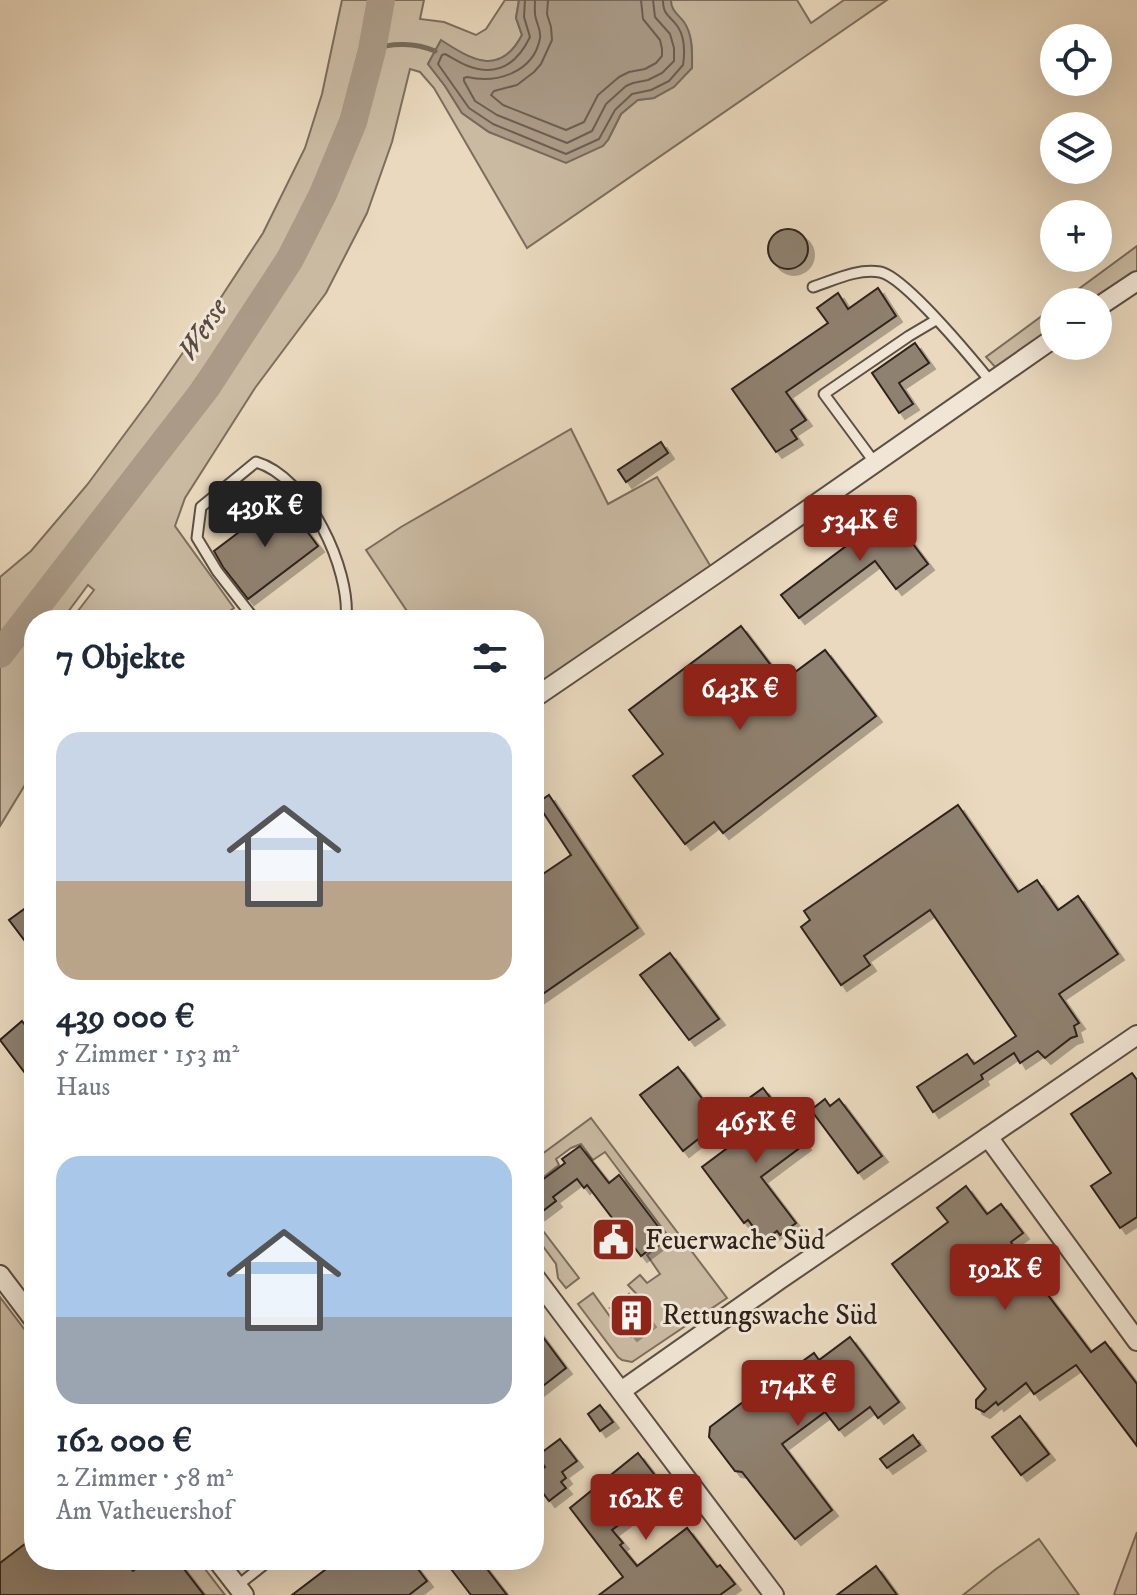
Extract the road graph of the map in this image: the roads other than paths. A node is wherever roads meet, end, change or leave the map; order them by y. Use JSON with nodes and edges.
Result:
{"nodes":[{"id":1,"x":1137,"y":281,"type":"edge"},
{"id":2,"x":813,"y":287,"type":"dead end"},
{"id":3,"x":1112,"y":298,"type":"edge"},
{"id":4,"x":936,"y":320,"type":"junction"},
{"id":5,"x":1040,"y":348,"type":"edge"},
{"id":6,"x":991,"y":382,"type":"junction"},
{"id":7,"x":875,"y":463,"type":"junction"},
{"id":8,"x":247,"y":610,"type":"edge"},
{"id":9,"x":347,"y":610,"type":"edge"},
{"id":10,"x":544,"y":691,"type":"edge"},
{"id":11,"x":1137,"y":1035,"type":"edge"},
{"id":12,"x":988,"y":1137,"type":"junction"},
{"id":13,"x":0,"y":1275,"type":"edge"},
{"id":14,"x":544,"y":1289,"type":"edge"},
{"id":15,"x":24,"y":1307,"type":"edge"},
{"id":16,"x":1137,"y":1341,"type":"edge"},
{"id":17,"x":621,"y":1391,"type":"junction"},
{"id":18,"x":225,"y":1570,"type":"edge"},
{"id":19,"x":260,"y":1570,"type":"edge"},
{"id":20,"x":241,"y":1590,"type":"edge"},
{"id":21,"x":774,"y":1595,"type":"edge"}],
"edges":[{"from":1,"to":3,"type":"street"},
{"from":2,"to":4,"type":"lane"},
{"from":4,"to":6,"type":"lane"},
{"from":4,"to":7,"type":"lane"},
{"from":5,"to":6,"type":"street"},
{"from":6,"to":7,"type":"street"},
{"from":7,"to":10,"type":"street"},
{"from":8,"to":9,"type":"lane"},
{"from":11,"to":12,"type":"street"},
{"from":12,"to":16,"type":"street"},
{"from":12,"to":17,"type":"street"},
{"from":13,"to":15,"type":"street"},
{"from":14,"to":17,"type":"street"},
{"from":17,"to":21,"type":"street"},
{"from":18,"to":20,"type":"street"},
{"from":19,"to":20,"type":"lane"}]}
